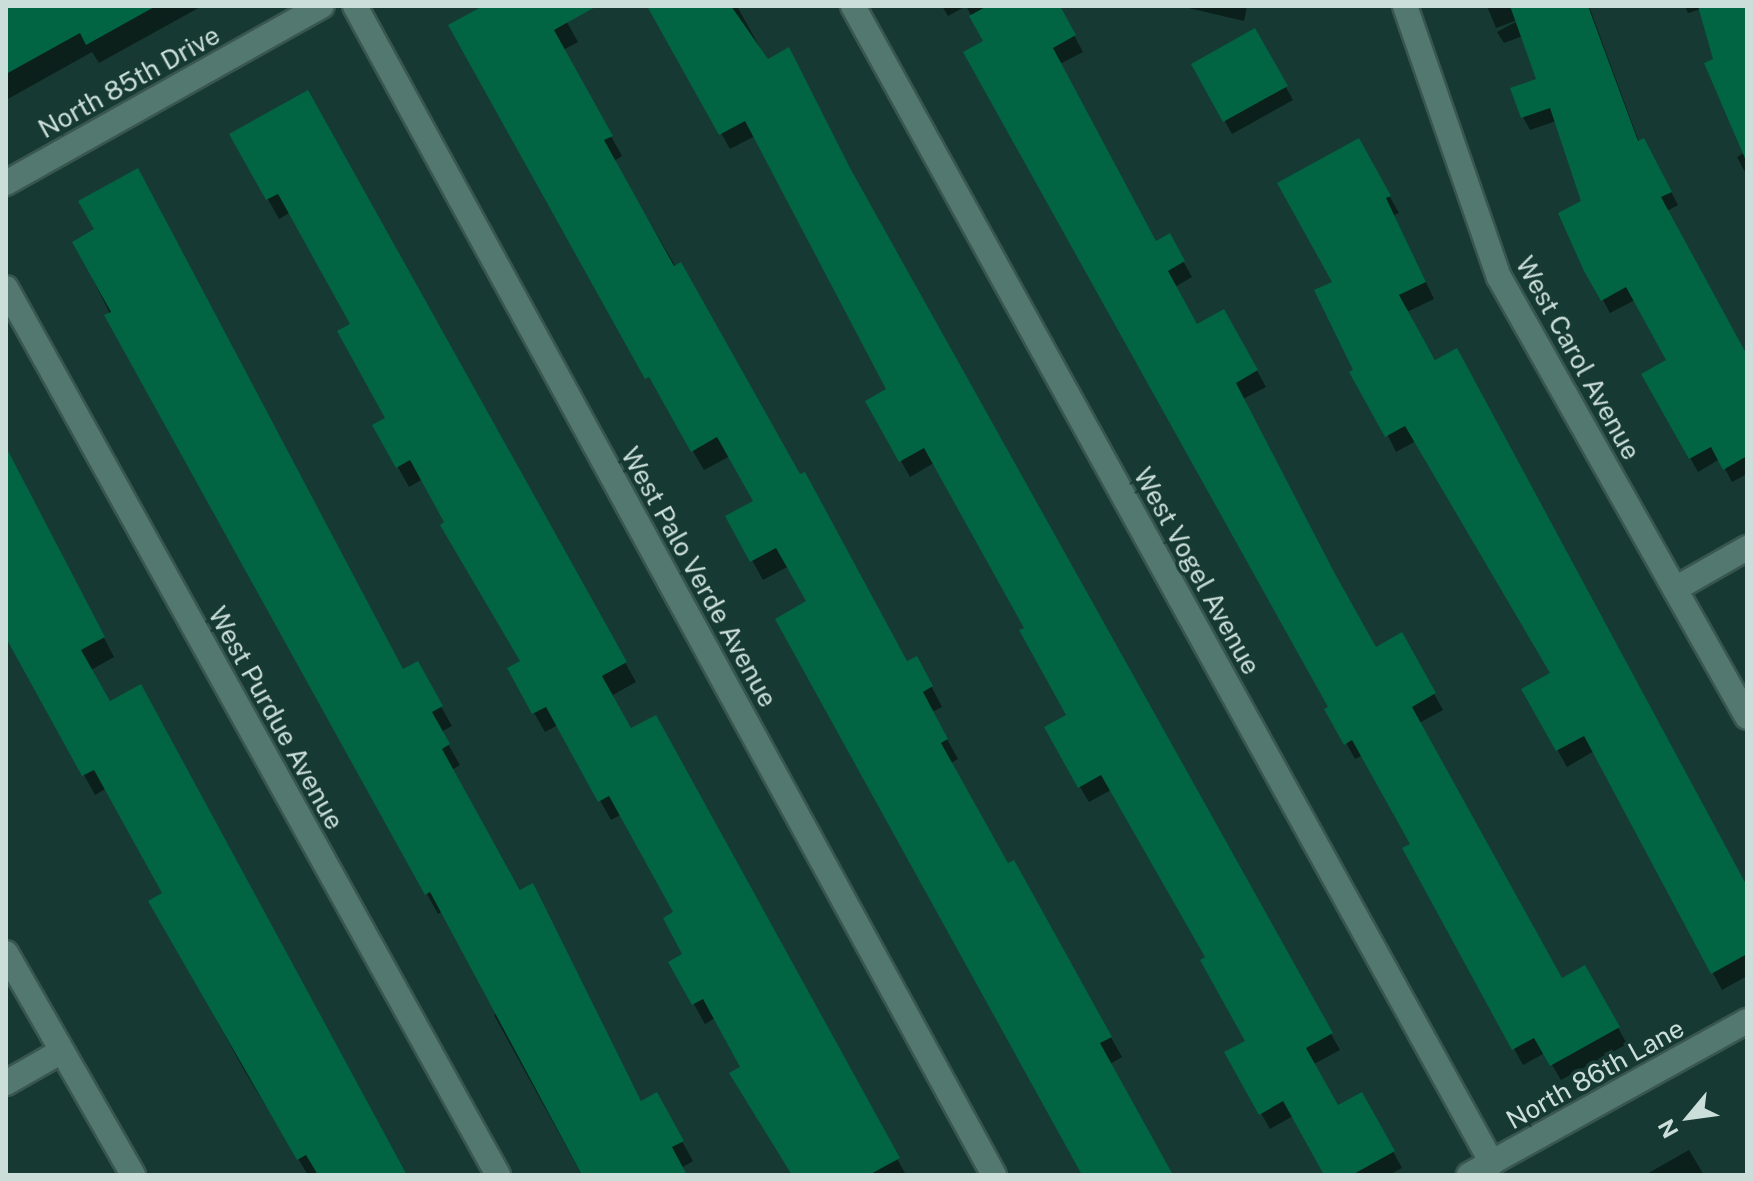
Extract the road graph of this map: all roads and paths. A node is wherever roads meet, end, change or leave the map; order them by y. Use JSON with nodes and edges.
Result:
{"nodes":[{"id":1,"x":322,"y":6,"type":"edge"},
{"id":2,"x":355,"y":6,"type":"edge"},
{"id":3,"x":853,"y":6,"type":"edge"},
{"id":4,"x":1405,"y":6,"type":"edge"},
{"id":5,"x":6,"y":183,"type":"edge"},
{"id":6,"x":6,"y":288,"type":"edge"},
{"id":7,"x":1747,"y":548,"type":"edge"},
{"id":8,"x":1675,"y":589,"type":"junction"},
{"id":9,"x":1747,"y":717,"type":"edge"},
{"id":10,"x":6,"y":953,"type":"edge"},
{"id":11,"x":1747,"y":1021,"type":"edge"},
{"id":12,"x":62,"y":1051,"type":"junction"},
{"id":13,"x":6,"y":1083,"type":"edge"},
{"id":14,"x":1492,"y":1163,"type":"junction"},
{"id":15,"x":133,"y":1175,"type":"edge"},
{"id":16,"x":498,"y":1175,"type":"edge"},
{"id":17,"x":994,"y":1175,"type":"edge"},
{"id":18,"x":1469,"y":1175,"type":"edge"}],
"edges":[{"from":1,"to":5,"type":"street","name":"North 85th Drive"},
{"from":2,"to":17,"type":"street","name":"West Palo Verde Avenue"},
{"from":3,"to":14,"type":"street","name":"West Vogel Avenue"},
{"from":4,"to":8,"type":"street","name":"West Carol Avenue"},
{"from":6,"to":16,"type":"street","name":"West Purdue Avenue"},
{"from":7,"to":8,"type":"street"},
{"from":8,"to":9,"type":"street","name":"West Carol Avenue"},
{"from":10,"to":12,"type":"street"},
{"from":11,"to":14,"type":"street","name":"North 86th Lane"},
{"from":12,"to":13,"type":"street"},
{"from":12,"to":15,"type":"street"},
{"from":14,"to":18,"type":"street","name":"North 86th Lane"}]}
